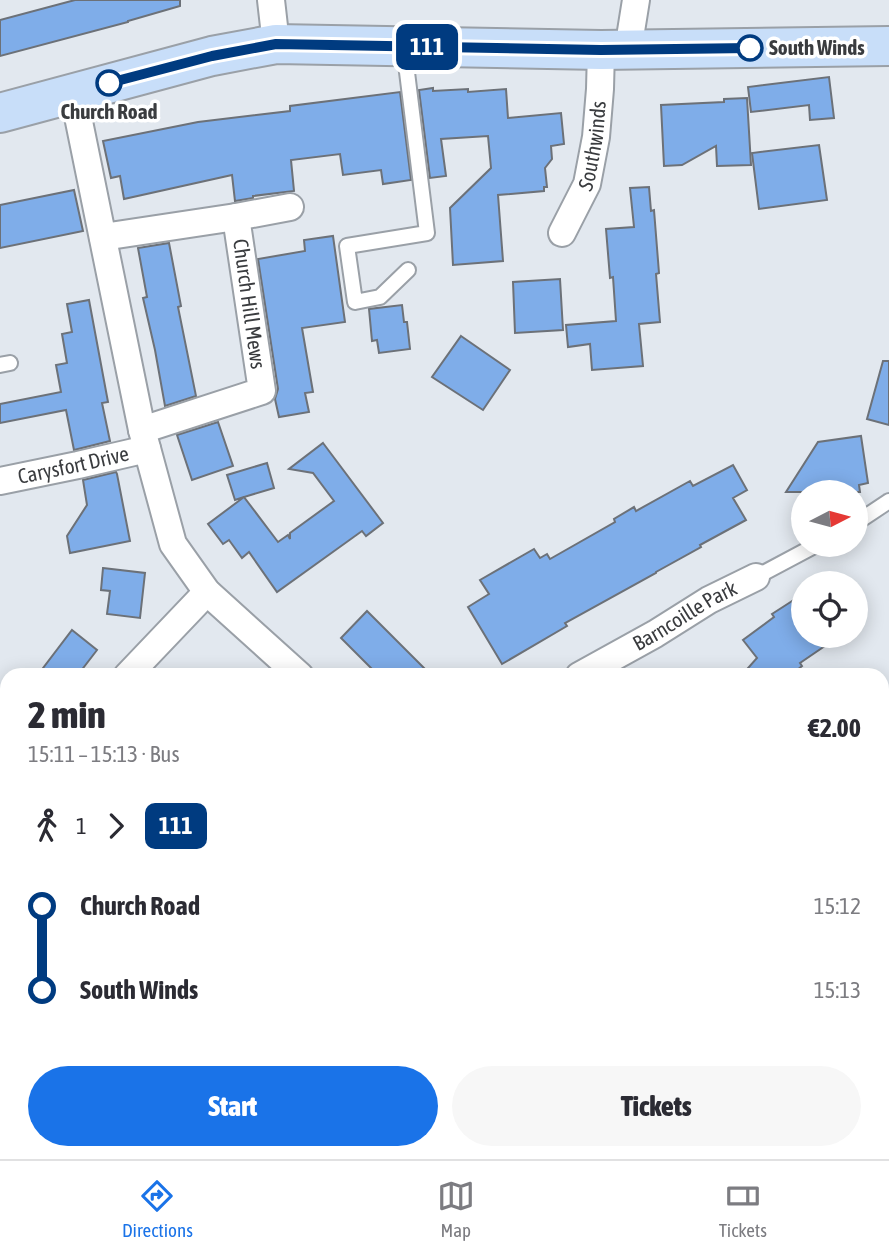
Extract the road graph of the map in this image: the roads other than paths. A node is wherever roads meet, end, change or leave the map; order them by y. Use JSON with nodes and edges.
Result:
{"nodes":[{"id":1,"x":271,"y":0,"type":"edge"},
{"id":2,"x":636,"y":0,"type":"edge"},
{"id":3,"x":276,"y":44,"type":"junction"},
{"id":4,"x":404,"y":46,"type":"junction"},
{"id":5,"x":889,"y":46,"type":"edge"},
{"id":6,"x":614,"y":50,"type":"junction"},
{"id":7,"x":73,"y":92,"type":"junction"},
{"id":8,"x":0,"y":113,"type":"edge"},
{"id":9,"x":290,"y":207,"type":"dead end"},
{"id":10,"x":236,"y":217,"type":"junction"},
{"id":11,"x":562,"y":233,"type":"dead end"},
{"id":12,"x":103,"y":237,"type":"junction"},
{"id":13,"x":408,"y":270,"type":"dead end"},
{"id":14,"x":144,"y":440,"type":"junction"},
{"id":15,"x":0,"y":481,"type":"edge"},
{"id":16,"x":889,"y":501,"type":"edge"},
{"id":17,"x":868,"y":515,"type":"edge"},
{"id":18,"x":794,"y":557,"type":"edge"},
{"id":19,"x":756,"y":578,"type":"joint"},
{"id":20,"x":207,"y":592,"type":"junction"},
{"id":21,"x":135,"y":668,"type":"edge"},
{"id":22,"x":291,"y":668,"type":"edge"},
{"id":23,"x":593,"y":668,"type":"edge"}],
"edges":[{"from":1,"to":3,"type":"street"},
{"from":2,"to":6,"type":"street","name":"Southwinds"},
{"from":3,"to":4,"type":"main road"},
{"from":3,"to":7,"type":"main road"},
{"from":4,"to":6,"type":"main road"},
{"from":4,"to":13,"type":"lane"},
{"from":5,"to":6,"type":"main road"},
{"from":6,"to":11,"type":"street","name":"Southwinds"},
{"from":7,"to":8,"type":"main road"},
{"from":7,"to":12,"type":"street"},
{"from":9,"to":10,"type":"street","name":"Church Hill Mews"},
{"from":10,"to":12,"type":"street","name":"Church Hill Mews"},
{"from":10,"to":14,"type":"street","name":"Church Hill Mews"},
{"from":12,"to":14,"type":"street"},
{"from":14,"to":15,"type":"street","name":"Carysfort Drive"},
{"from":14,"to":20,"type":"street"},
{"from":16,"to":17,"type":"lane"},
{"from":18,"to":19,"type":"lane"},
{"from":19,"to":23,"type":"street","name":"Barncoille Park"},
{"from":20,"to":21,"type":"street"},
{"from":20,"to":22,"type":"street"}]}
